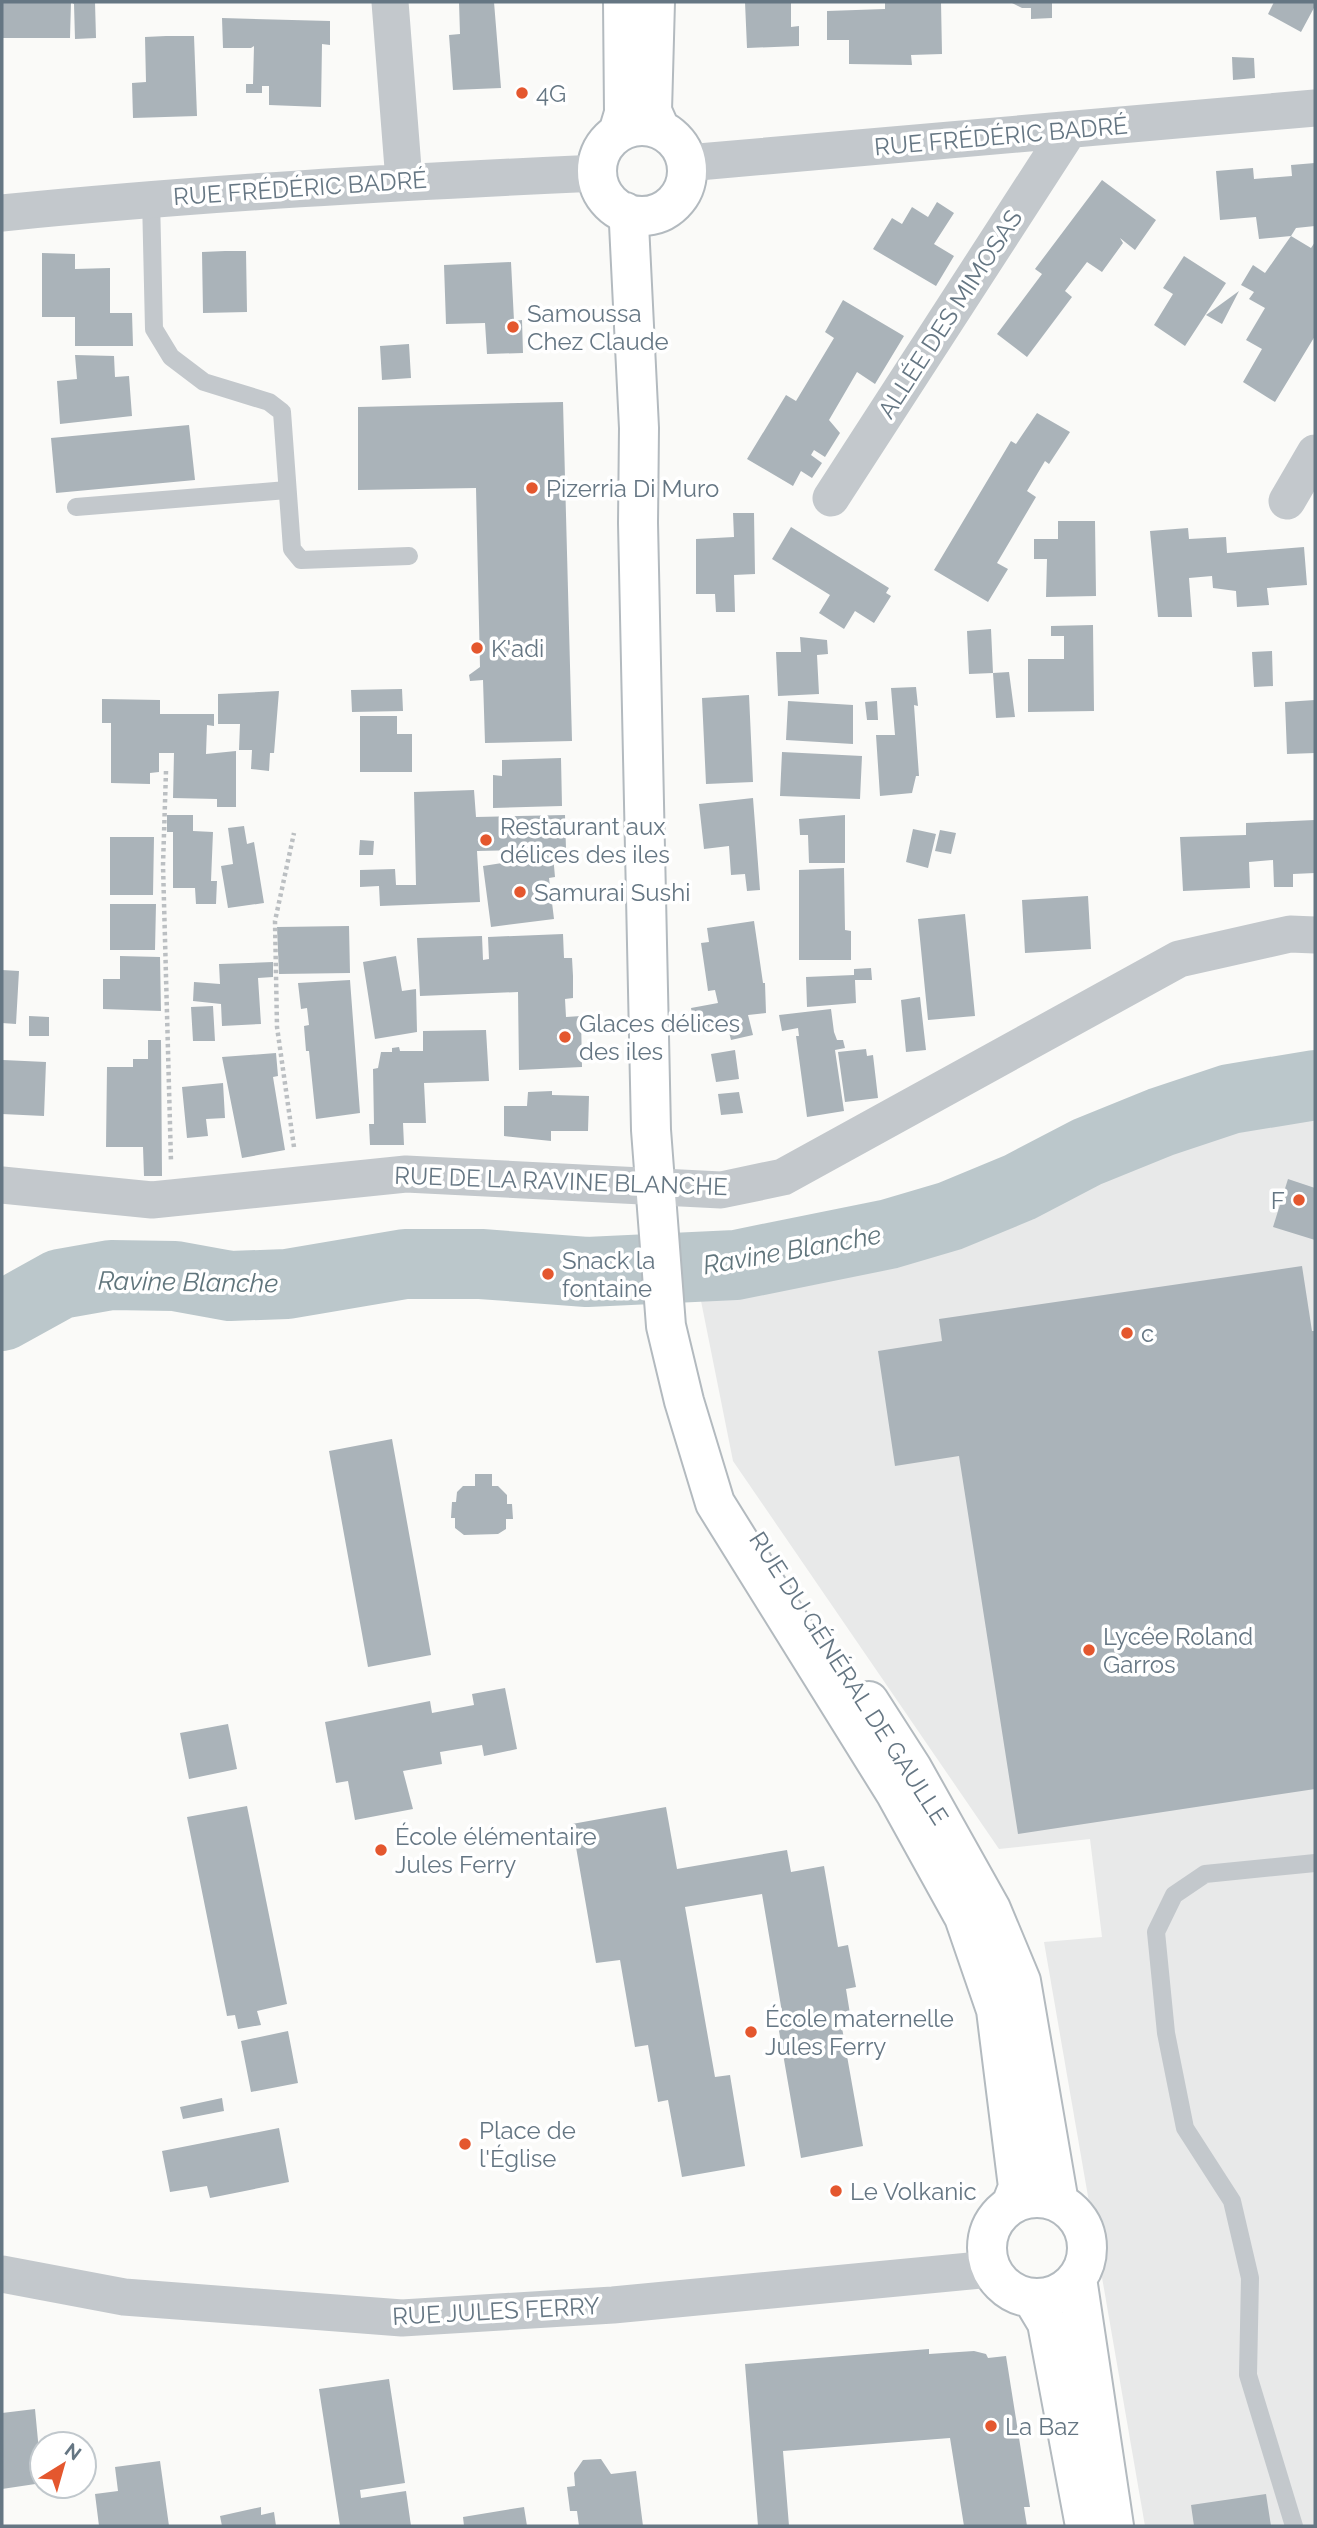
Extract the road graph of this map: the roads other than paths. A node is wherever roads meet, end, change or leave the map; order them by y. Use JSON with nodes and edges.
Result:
{"nodes":[{"id":1,"x":390,"y":2,"type":"edge"},
{"id":2,"x":623,"y":2,"type":"edge"},
{"id":3,"x":655,"y":2,"type":"edge"},
{"id":4,"x":1315,"y":108,"type":"edge"},
{"id":5,"x":660,"y":129,"type":"junction"},
{"id":6,"x":1069,"y":130,"type":"junction"},
{"id":7,"x":618,"y":133,"type":"junction"},
{"id":8,"x":687,"y":163,"type":"junction"},
{"id":9,"x":598,"y":173,"type":"junction"},
{"id":10,"x":404,"y":181,"type":"junction"},
{"id":11,"x":151,"y":198,"type":"junction"},
{"id":12,"x":666,"y":208,"type":"junction"},
{"id":13,"x":625,"y":212,"type":"junction"},
{"id":14,"x":2,"y":213,"type":"edge"},
{"id":15,"x":639,"y":428,"type":"junction"},
{"id":16,"x":1315,"y":453,"type":"edge"},
{"id":17,"x":287,"y":490,"type":"junction"},
{"id":18,"x":831,"y":498,"type":"dead end"},
{"id":19,"x":1287,"y":501,"type":"dead end"},
{"id":20,"x":76,"y":507,"type":"dead end"},
{"id":21,"x":409,"y":556,"type":"dead end"},
{"id":22,"x":1315,"y":935,"type":"edge"},
{"id":23,"x":2,"y":1185,"type":"edge"},
{"id":24,"x":658,"y":1202,"type":"junction"},
{"id":25,"x":684,"y":1401,"type":"junction"},
{"id":26,"x":1315,"y":1863,"type":"edge"},
{"id":27,"x":1059,"y":2203,"type":"junction"},
{"id":28,"x":1011,"y":2204,"type":"junction"},
{"id":29,"x":991,"y":2269,"type":"junction"},
{"id":30,"x":2,"y":2274,"type":"edge"},
{"id":31,"x":1077,"y":2278,"type":"junction"},
{"id":32,"x":1032,"y":2298,"type":"junction"},
{"id":33,"x":1085,"y":2526,"type":"edge"},
{"id":34,"x":1114,"y":2526,"type":"edge"},
{"id":35,"x":1294,"y":2526,"type":"edge"}],
"edges":[{"from":1,"to":10,"type":"street"},
{"from":2,"to":7,"type":"main road"},
{"from":3,"to":5,"type":"main road"},
{"from":4,"to":6,"type":"street","name":"RUE FRÉDÉRIC BADRÉ"},
{"from":5,"to":7,"type":"main road"},
{"from":5,"to":8,"type":"main road"},
{"from":6,"to":8,"type":"street","name":"RUE FRÉDÉRIC BADRÉ"},
{"from":6,"to":18,"type":"street","name":"ALLÉE DES MIMOSAS"},
{"from":7,"to":9,"type":"main road"},
{"from":8,"to":12,"type":"main road"},
{"from":9,"to":10,"type":"street","name":"RUE FRÉDÉRIC BADRÉ"},
{"from":9,"to":13,"type":"main road"},
{"from":10,"to":11,"type":"street","name":"RUE FRÉDÉRIC BADRÉ"},
{"from":11,"to":14,"type":"street","name":"RUE FRÉDÉRIC BADRÉ"},
{"from":11,"to":17,"type":"lane"},
{"from":12,"to":13,"type":"main road"},
{"from":12,"to":15,"type":"main road","name":"RUE DU GÉNÉRAL DE GAULLE"},
{"from":13,"to":15,"type":"main road","name":"RUE DU GÉNÉRAL DE GAULLE"},
{"from":15,"to":24,"type":"main road","name":"RUE DU GÉNÉRAL DE GAULLE"},
{"from":16,"to":19,"type":"street"},
{"from":17,"to":20,"type":"lane"},
{"from":17,"to":21,"type":"lane"},
{"from":22,"to":24,"type":"street","name":"RUE DE LA RAVINE BLANCHE"},
{"from":23,"to":24,"type":"street","name":"RUE DE LA RAVINE BLANCHE"},
{"from":24,"to":25,"type":"main road","name":"RUE DU GÉNÉRAL DE GAULLE"},
{"from":25,"to":27,"type":"main road","name":"RUE DU GÉNÉRAL DE GAULLE"},
{"from":25,"to":28,"type":"main road","name":"RUE DU GÉNÉRAL DE GAULLE"},
{"from":26,"to":35,"type":"lane"},
{"from":27,"to":28,"type":"main road"},
{"from":27,"to":31,"type":"main road"},
{"from":28,"to":29,"type":"main road"},
{"from":29,"to":30,"type":"street","name":"RUE JULES FERRY"},
{"from":29,"to":32,"type":"main road"},
{"from":31,"to":32,"type":"main road"},
{"from":31,"to":34,"type":"main road"},
{"from":32,"to":33,"type":"main road"}]}
